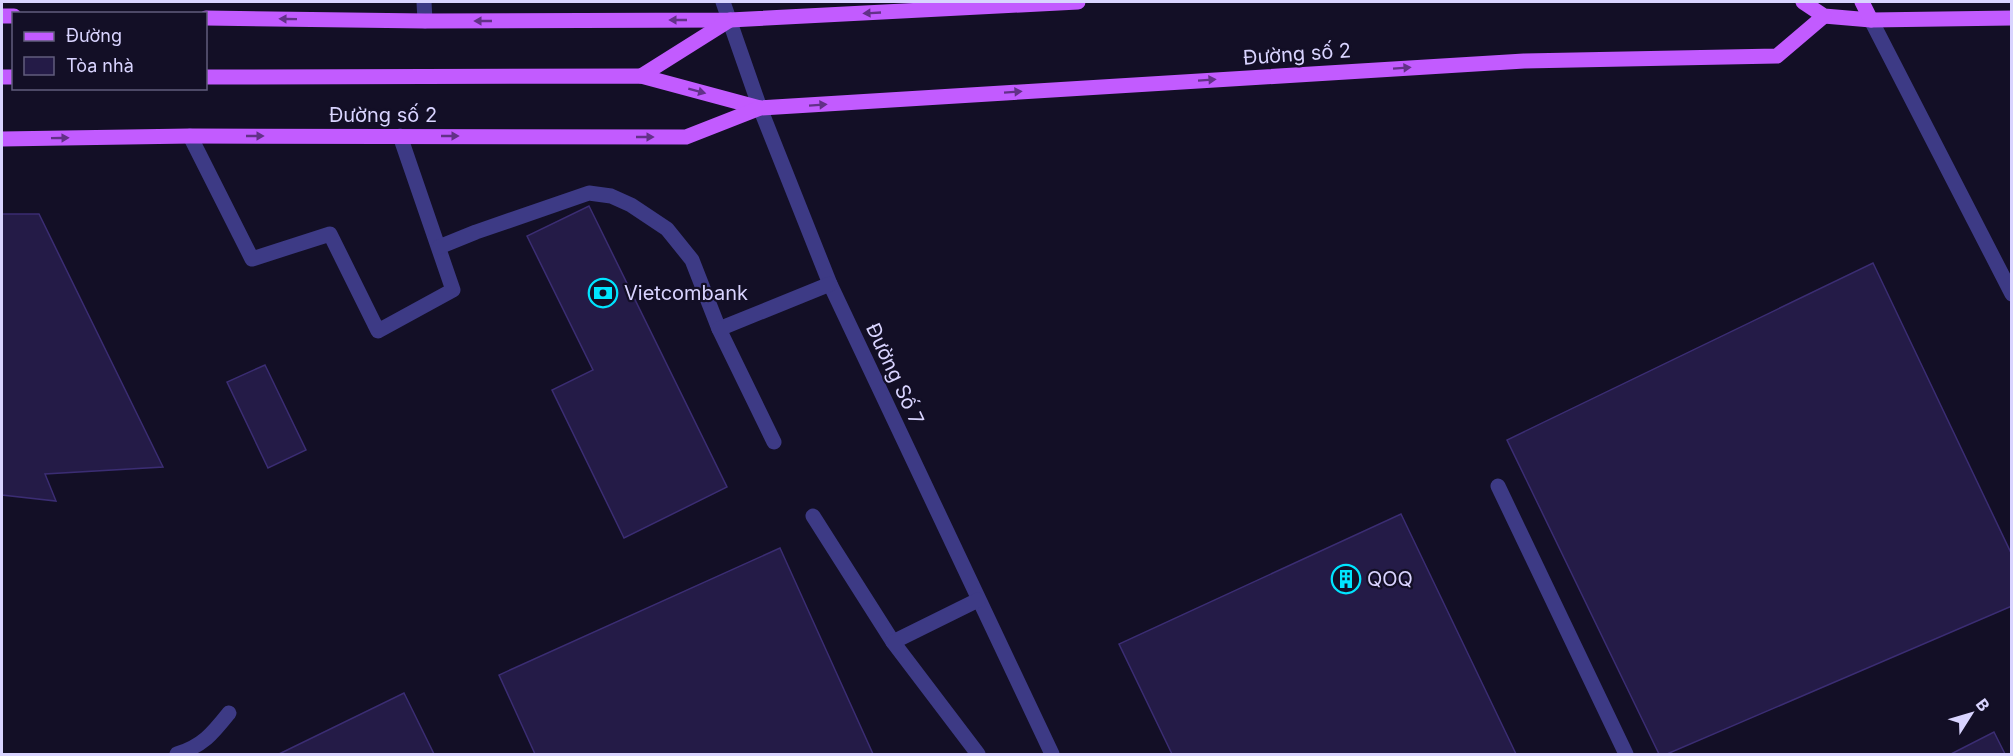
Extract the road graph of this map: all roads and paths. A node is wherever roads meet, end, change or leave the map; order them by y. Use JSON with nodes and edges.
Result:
{"nodes":[{"id":1,"x":424,"y":2,"type":"edge"},
{"id":2,"x":723,"y":2,"type":"edge"},
{"id":3,"x":1078,"y":2,"type":"edge"},
{"id":4,"x":1803,"y":2,"type":"edge"},
{"id":5,"x":1862,"y":2,"type":"edge"},
{"id":6,"x":1824,"y":16,"type":"junction"},
{"id":7,"x":207,"y":18,"type":"edge"},
{"id":8,"x":2012,"y":18,"type":"edge"},
{"id":9,"x":730,"y":20,"type":"junction"},
{"id":10,"x":1871,"y":20,"type":"junction"},
{"id":11,"x":424,"y":21,"type":"junction"},
{"id":12,"x":641,"y":76,"type":"junction"},
{"id":13,"x":207,"y":77,"type":"edge"},
{"id":14,"x":760,"y":108,"type":"junction"},
{"id":15,"x":190,"y":136,"type":"junction"},
{"id":16,"x":400,"y":136,"type":"junction"},
{"id":17,"x":2,"y":139,"type":"edge"},
{"id":18,"x":439,"y":247,"type":"junction"},
{"id":19,"x":830,"y":284,"type":"junction"},
{"id":20,"x":2012,"y":294,"type":"edge"},
{"id":21,"x":719,"y":329,"type":"junction"},
{"id":22,"x":774,"y":442,"type":"dead end"},
{"id":23,"x":1498,"y":486,"type":"dead end"},
{"id":24,"x":813,"y":516,"type":"dead end"},
{"id":25,"x":978,"y":600,"type":"junction"},
{"id":26,"x":893,"y":642,"type":"junction"},
{"id":27,"x":230,"y":713,"type":"dead end"},
{"id":28,"x":177,"y":754,"type":"edge"},
{"id":29,"x":978,"y":754,"type":"edge"},
{"id":30,"x":1052,"y":754,"type":"edge"},
{"id":31,"x":1626,"y":754,"type":"edge"}],
"edges":[{"from":1,"to":11,"type":"street"},
{"from":2,"to":9,"type":"street","name":"Đường Số 7"},
{"from":3,"to":9,"type":"main road","one_way":true},
{"from":4,"to":6,"type":"main road"},
{"from":5,"to":10,"type":"main road"},
{"from":6,"to":10,"type":"main road"},
{"from":14,"to":6,"type":"main road","name":"Đường số 2","one_way":true},
{"from":11,"to":7,"type":"main road","one_way":true},
{"from":8,"to":10,"type":"main road"},
{"from":9,"to":11,"type":"main road","one_way":true},
{"from":9,"to":12,"type":"main road"},
{"from":9,"to":14,"type":"street","name":"Đường Số 7"},
{"from":10,"to":20,"type":"street"},
{"from":12,"to":13,"type":"main road","name":"Đường số 2"},
{"from":12,"to":14,"type":"main road","name":"Đường số 2","one_way":true},
{"from":16,"to":14,"type":"main road","name":"Đường số 2","one_way":true},
{"from":14,"to":19,"type":"street","name":"Đường Số 7"},
{"from":15,"to":16,"type":"main road","name":"Đường số 2","one_way":true},
{"from":17,"to":15,"type":"main road","name":"Đường số 2","one_way":true},
{"from":15,"to":18,"type":"street"},
{"from":16,"to":18,"type":"street"},
{"from":18,"to":21,"type":"street"},
{"from":19,"to":21,"type":"street"},
{"from":19,"to":25,"type":"street","name":"Đường Số 7"},
{"from":21,"to":22,"type":"street"},
{"from":23,"to":31,"type":"street"},
{"from":24,"to":26,"type":"street"},
{"from":25,"to":26,"type":"street"},
{"from":25,"to":30,"type":"street","name":"Đường Số 7"},
{"from":26,"to":29,"type":"street"},
{"from":27,"to":28,"type":"street"}]}
